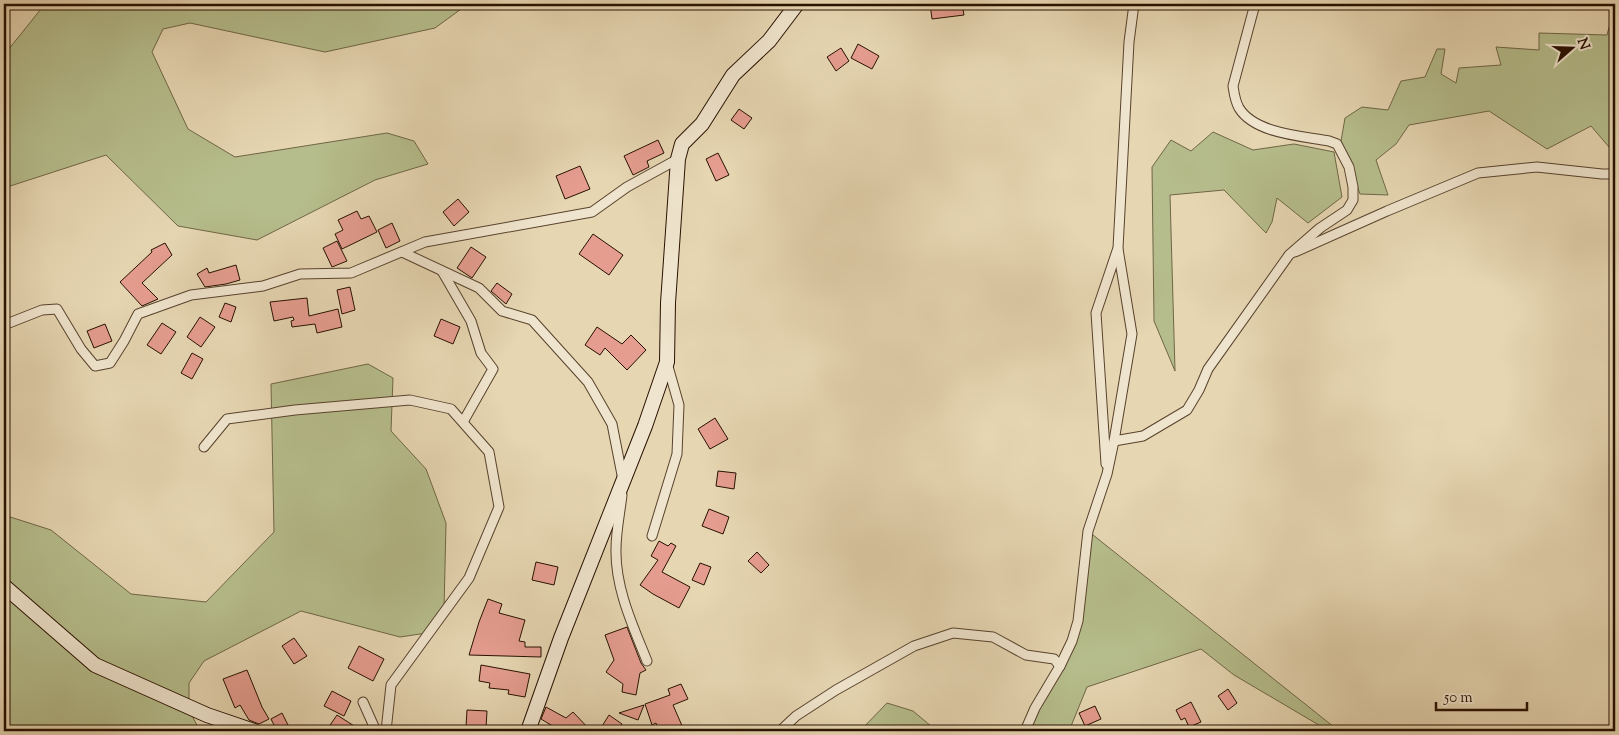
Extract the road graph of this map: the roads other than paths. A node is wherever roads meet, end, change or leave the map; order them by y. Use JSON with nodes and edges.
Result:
{"nodes":[{"id":1,"x":797,"y":4,"type":"edge"},
{"id":2,"x":1134,"y":4,"type":"edge"},
{"id":3,"x":1255,"y":4,"type":"edge"},
{"id":4,"x":678,"y":159,"type":"junction"},
{"id":5,"x":1615,"y":174,"type":"edge"},
{"id":6,"x":1118,"y":248,"type":"junction"},
{"id":7,"x":402,"y":252,"type":"junction"},
{"id":8,"x":1289,"y":255,"type":"junction"},
{"id":9,"x":442,"y":270,"type":"junction"},
{"id":10,"x":4,"y":325,"type":"edge"},
{"id":11,"x":667,"y":362,"type":"junction"},
{"id":12,"x":463,"y":422,"type":"junction"},
{"id":13,"x":1114,"y":441,"type":"junction"},
{"id":14,"x":204,"y":447,"type":"dead end"},
{"id":15,"x":1107,"y":474,"type":"junction"},
{"id":16,"x":624,"y":480,"type":"junction"},
{"id":17,"x":652,"y":536,"type":"dead end"},
{"id":18,"x":4,"y":586,"type":"edge"},
{"id":19,"x":647,"y":661,"type":"dead end"},
{"id":20,"x":1060,"y":666,"type":"junction"},
{"id":21,"x":364,"y":702,"type":"dead end"},
{"id":22,"x":254,"y":731,"type":"edge"},
{"id":23,"x":376,"y":731,"type":"edge"},
{"id":24,"x":386,"y":731,"type":"edge"},
{"id":25,"x":528,"y":731,"type":"edge"},
{"id":26,"x":780,"y":731,"type":"edge"},
{"id":27,"x":1025,"y":731,"type":"edge"}],
"edges":[{"from":1,"to":4,"type":"street"},
{"from":2,"to":6,"type":"street"},
{"from":3,"to":8,"type":"street"},
{"from":4,"to":7,"type":"street"},
{"from":4,"to":11,"type":"street"},
{"from":5,"to":8,"type":"street"},
{"from":6,"to":13,"type":"street"},
{"from":6,"to":15,"type":"street"},
{"from":7,"to":9,"type":"street"},
{"from":7,"to":10,"type":"street"},
{"from":8,"to":13,"type":"street"},
{"from":9,"to":12,"type":"street"},
{"from":9,"to":16,"type":"street"},
{"from":11,"to":16,"type":"street"},
{"from":11,"to":17,"type":"street"},
{"from":12,"to":14,"type":"street"},
{"from":12,"to":24,"type":"street"},
{"from":13,"to":15,"type":"street"},
{"from":15,"to":20,"type":"street"},
{"from":16,"to":19,"type":"street"},
{"from":16,"to":25,"type":"street"},
{"from":18,"to":22,"type":"street"},
{"from":20,"to":26,"type":"street"},
{"from":20,"to":27,"type":"street"},
{"from":21,"to":23,"type":"street"}]}
